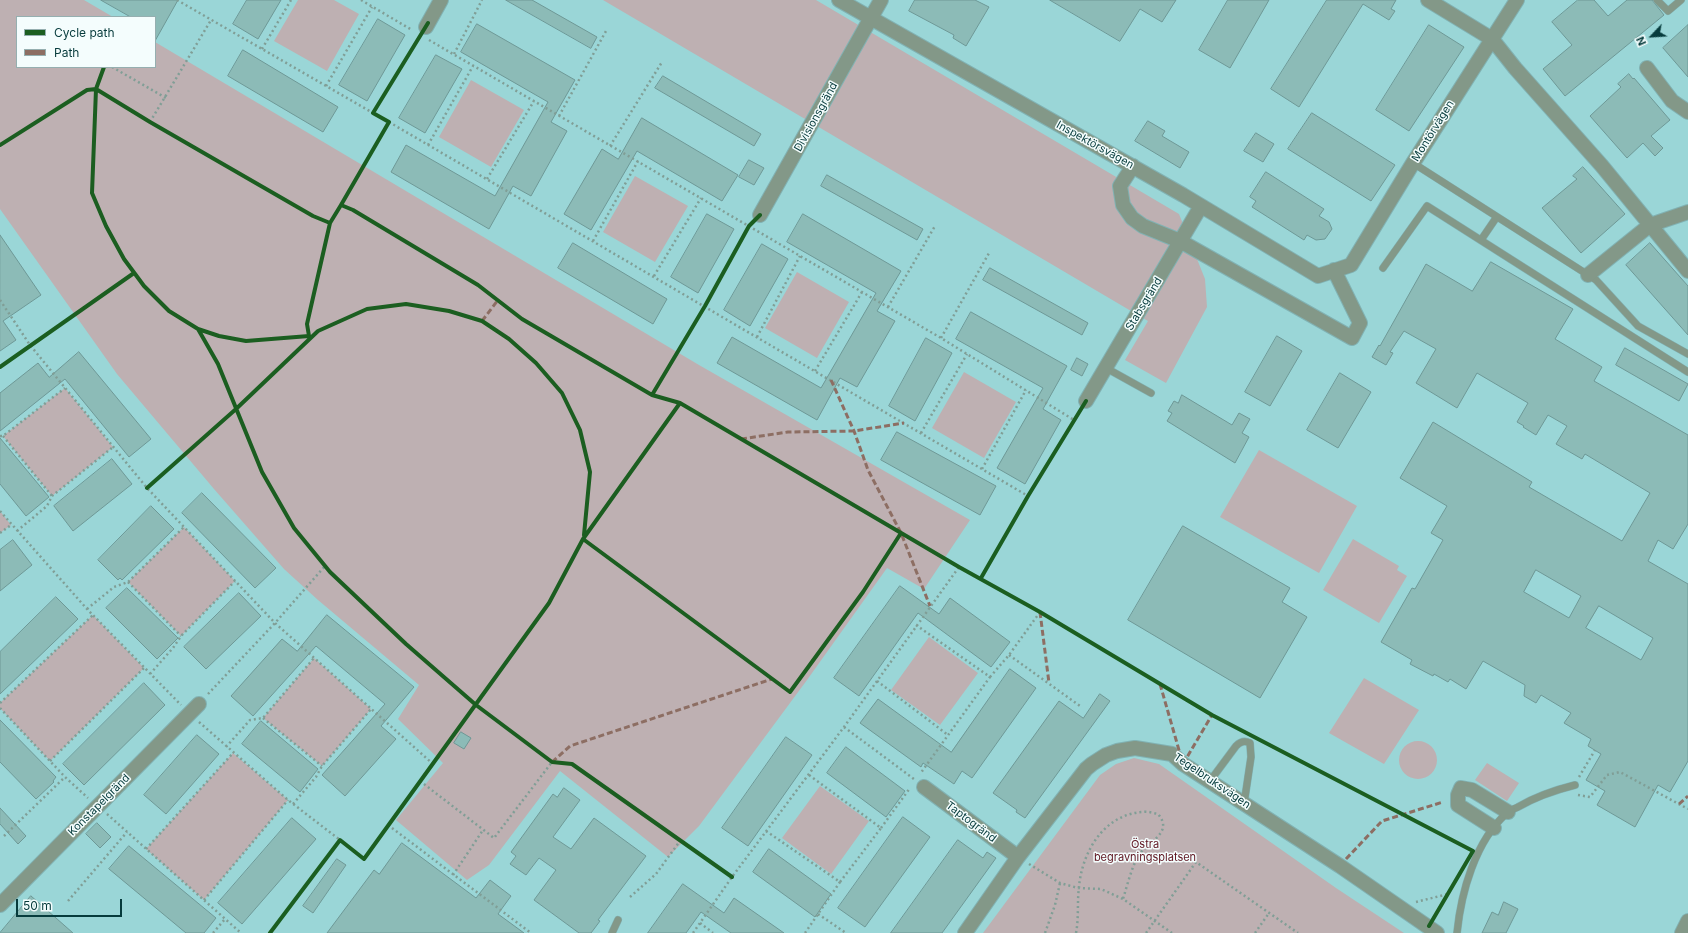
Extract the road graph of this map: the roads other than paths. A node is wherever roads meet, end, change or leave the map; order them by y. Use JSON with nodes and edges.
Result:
{"nodes":[{"id":1,"x":441,"y":0,"type":"edge"},
{"id":2,"x":839,"y":0,"type":"edge"},
{"id":3,"x":880,"y":0,"type":"edge"},
{"id":4,"x":1428,"y":0,"type":"edge"},
{"id":5,"x":1517,"y":0,"type":"edge"},
{"id":6,"x":1657,"y":0,"type":"edge"},
{"id":7,"x":1681,"y":0,"type":"edge"},
{"id":8,"x":871,"y":18,"type":"junction"},
{"id":9,"x":425,"y":28,"type":"road end"},
{"id":10,"x":1492,"y":39,"type":"junction"},
{"id":11,"x":1647,"y":68,"type":"dead end"},
{"id":12,"x":1688,"y":112,"type":"edge"},
{"id":13,"x":1413,"y":163,"type":"junction"},
{"id":14,"x":1133,"y":166,"type":"junction"},
{"id":15,"x":1201,"y":206,"type":"junction"},
{"id":16,"x":1688,"y":212,"type":"edge"},
{"id":17,"x":760,"y":216,"type":"road end"},
{"id":18,"x":1496,"y":218,"type":"junction"},
{"id":19,"x":1650,"y":225,"type":"junction"},
{"id":20,"x":1482,"y":240,"type":"junction"},
{"id":21,"x":1180,"y":241,"type":"junction"},
{"id":22,"x":1351,"y":265,"type":"joint"},
{"id":23,"x":1383,"y":268,"type":"dead end"},
{"id":24,"x":1334,"y":270,"type":"junction"},
{"id":25,"x":1688,"y":271,"type":"edge"},
{"id":26,"x":1588,"y":275,"type":"junction"},
{"id":27,"x":1688,"y":354,"type":"edge"},
{"id":28,"x":1106,"y":368,"type":"junction"},
{"id":29,"x":1688,"y":372,"type":"edge"},
{"id":30,"x":1152,"y":393,"type":"dead end"},
{"id":31,"x":1086,"y":401,"type":"road end"},
{"id":32,"x":194,"y":709,"type":"road end"},
{"id":33,"x":1210,"y":781,"type":"junction"},
{"id":34,"x":920,"y":783,"type":"road end"},
{"id":35,"x":1575,"y":785,"type":"road end"},
{"id":36,"x":1244,"y":804,"type":"junction"},
{"id":37,"x":1508,"y":812,"type":"junction"},
{"id":38,"x":1494,"y":828,"type":"junction"},
{"id":39,"x":1018,"y":857,"type":"junction"},
{"id":40,"x":0,"y":905,"type":"edge"},
{"id":41,"x":618,"y":920,"type":"dead end"},
{"id":42,"x":1688,"y":921,"type":"edge"},
{"id":43,"x":612,"y":933,"type":"edge"},
{"id":44,"x":965,"y":933,"type":"edge"},
{"id":45,"x":1438,"y":933,"type":"edge"},
{"id":46,"x":1457,"y":933,"type":"edge"},
{"id":47,"x":1682,"y":933,"type":"edge"}],
"edges":[{"from":1,"to":9,"type":"street"},
{"from":2,"to":8,"type":"street","name":"Inspektörsvägen"},
{"from":3,"to":8,"type":"street","name":"Divisionsgränd"},
{"from":4,"to":10,"type":"street"},
{"from":5,"to":10,"type":"street","name":"Montörvägen"},
{"from":6,"to":7,"type":"lane"},
{"from":8,"to":14,"type":"street","name":"Inspektörsvägen"},
{"from":8,"to":17,"type":"street","name":"Divisionsgränd"},
{"from":10,"to":13,"type":"street","name":"Montörvägen"},
{"from":10,"to":19,"type":"street"},
{"from":11,"to":12,"type":"street"},
{"from":13,"to":18,"type":"lane"},
{"from":13,"to":22,"type":"street","name":"Montörvägen"},
{"from":14,"to":15,"type":"street","name":"Inspektörsvägen"},
{"from":14,"to":21,"type":"street"},
{"from":15,"to":21,"type":"street","name":"Stabsgränd"},
{"from":15,"to":24,"type":"street","name":"Inspektörsvägen"},
{"from":16,"to":19,"type":"street"},
{"from":18,"to":20,"type":"lane"},
{"from":18,"to":26,"type":"lane"},
{"from":19,"to":25,"type":"street"},
{"from":19,"to":26,"type":"street"},
{"from":20,"to":23,"type":"lane"},
{"from":20,"to":29,"type":"lane"},
{"from":21,"to":24,"type":"street"},
{"from":21,"to":28,"type":"street","name":"Stabsgränd"},
{"from":22,"to":24,"type":"street","name":"Inspektörsvägen"},
{"from":26,"to":27,"type":"lane"},
{"from":28,"to":30,"type":"lane"},
{"from":28,"to":31,"type":"street","name":"Stabsgränd"},
{"from":32,"to":40,"type":"street","name":"Konstapelgränd"},
{"from":33,"to":36,"type":"street","name":"Tegelbruksvägen"},
{"from":33,"to":36,"type":"lane"},
{"from":33,"to":39,"type":"street","name":"Tegelbruksvägen"},
{"from":34,"to":39,"type":"street","name":"Taptogränd"},
{"from":35,"to":37,"type":"lane"},
{"from":36,"to":45,"type":"street","name":"Tegelbruksvägen"},
{"from":37,"to":38,"type":"lane"},
{"from":37,"to":38,"type":"street"},
{"from":38,"to":46,"type":"lane"},
{"from":39,"to":44,"type":"street","name":"Tegelbruksvägen"},
{"from":41,"to":43,"type":"lane"},
{"from":42,"to":47,"type":"street"}]}
